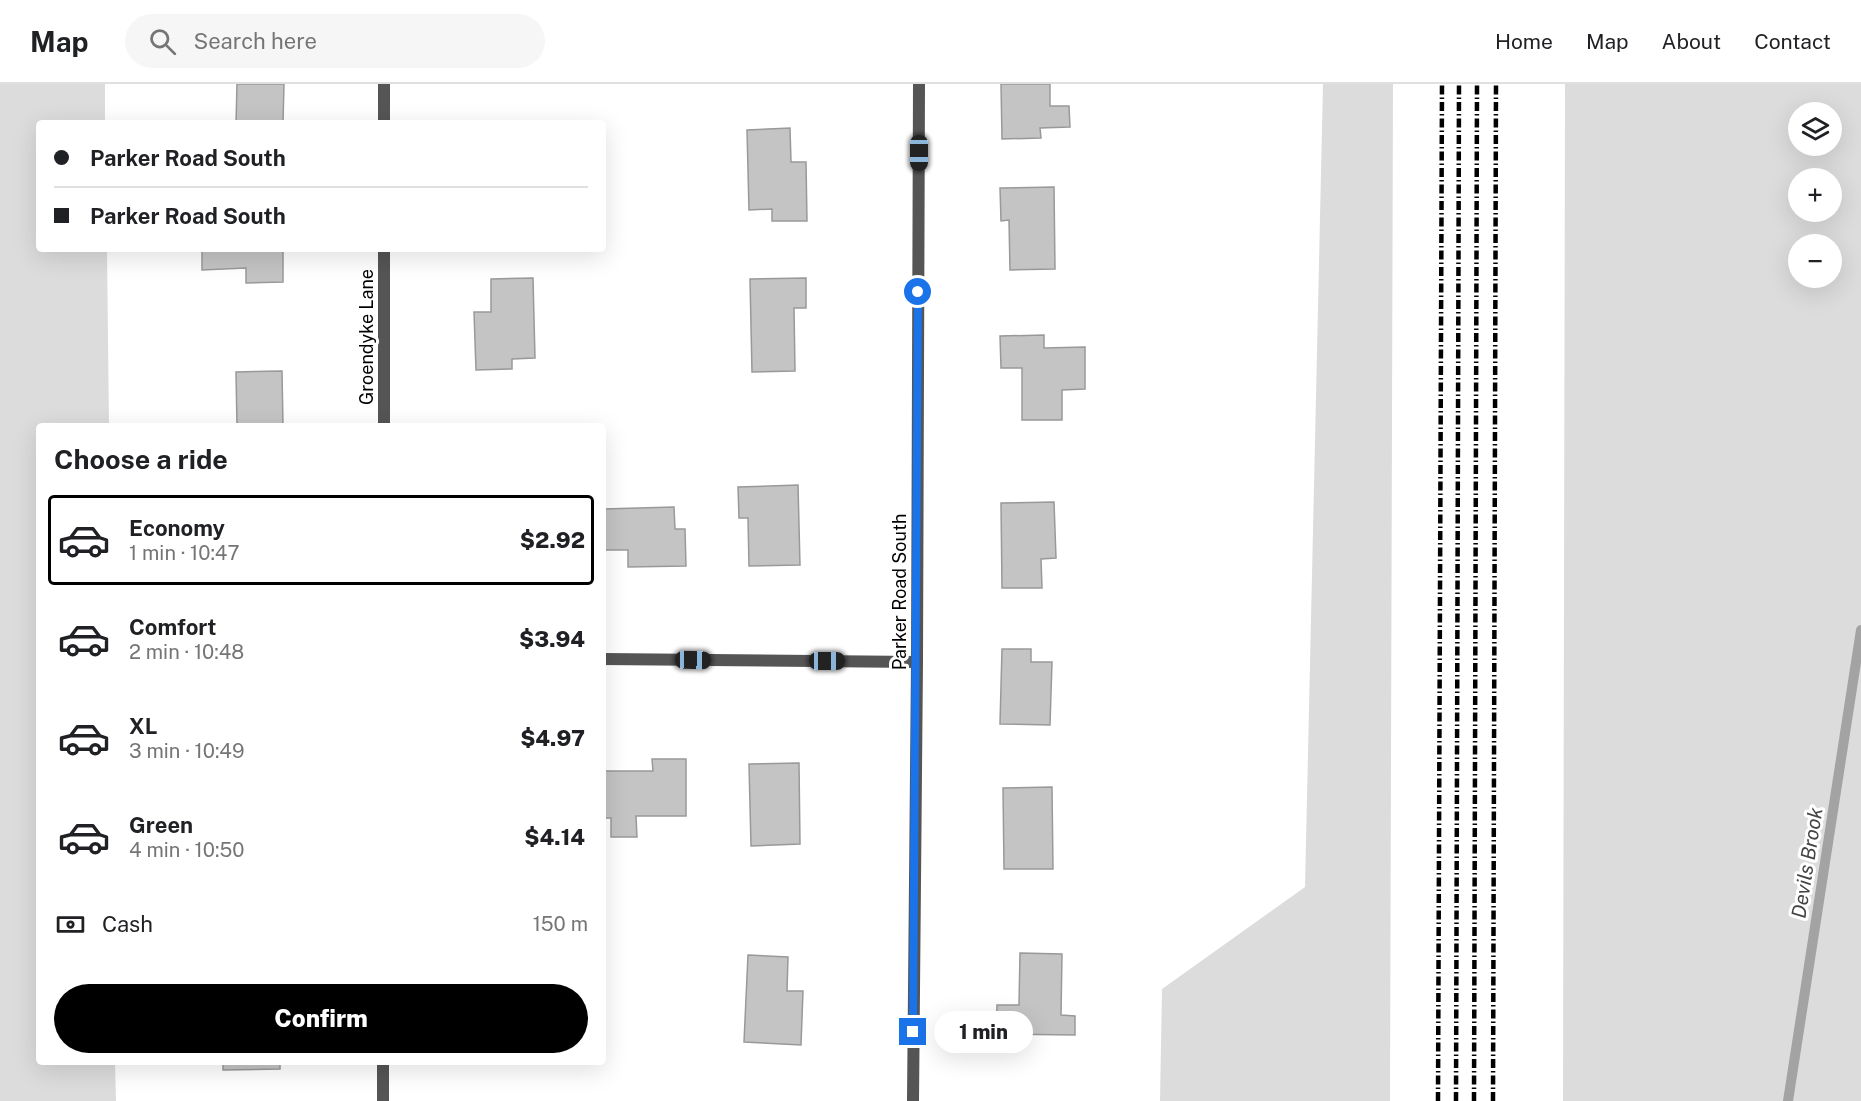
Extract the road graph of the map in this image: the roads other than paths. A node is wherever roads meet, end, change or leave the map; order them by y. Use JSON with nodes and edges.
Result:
{"nodes":[{"id":1,"x":384,"y":84,"type":"edge"},
{"id":2,"x":919,"y":84,"type":"edge"},
{"id":3,"x":384,"y":120,"type":"edge"},
{"id":4,"x":384,"y":252,"type":"edge"},
{"id":5,"x":384,"y":423,"type":"edge"},
{"id":6,"x":606,"y":659,"type":"edge"},
{"id":7,"x":917,"y":662,"type":"junction"},
{"id":8,"x":383,"y":1065,"type":"edge"},
{"id":9,"x":382,"y":1101,"type":"edge"},
{"id":10,"x":913,"y":1101,"type":"edge"}],
"edges":[{"from":1,"to":3,"type":"street"},
{"from":2,"to":7,"type":"street","name":"Parker Road South"},
{"from":4,"to":5,"type":"street","name":"Groendyke Lane"},
{"from":6,"to":7,"type":"street"},
{"from":7,"to":10,"type":"street","name":"Parker Road South"},
{"from":8,"to":9,"type":"street"}]}
